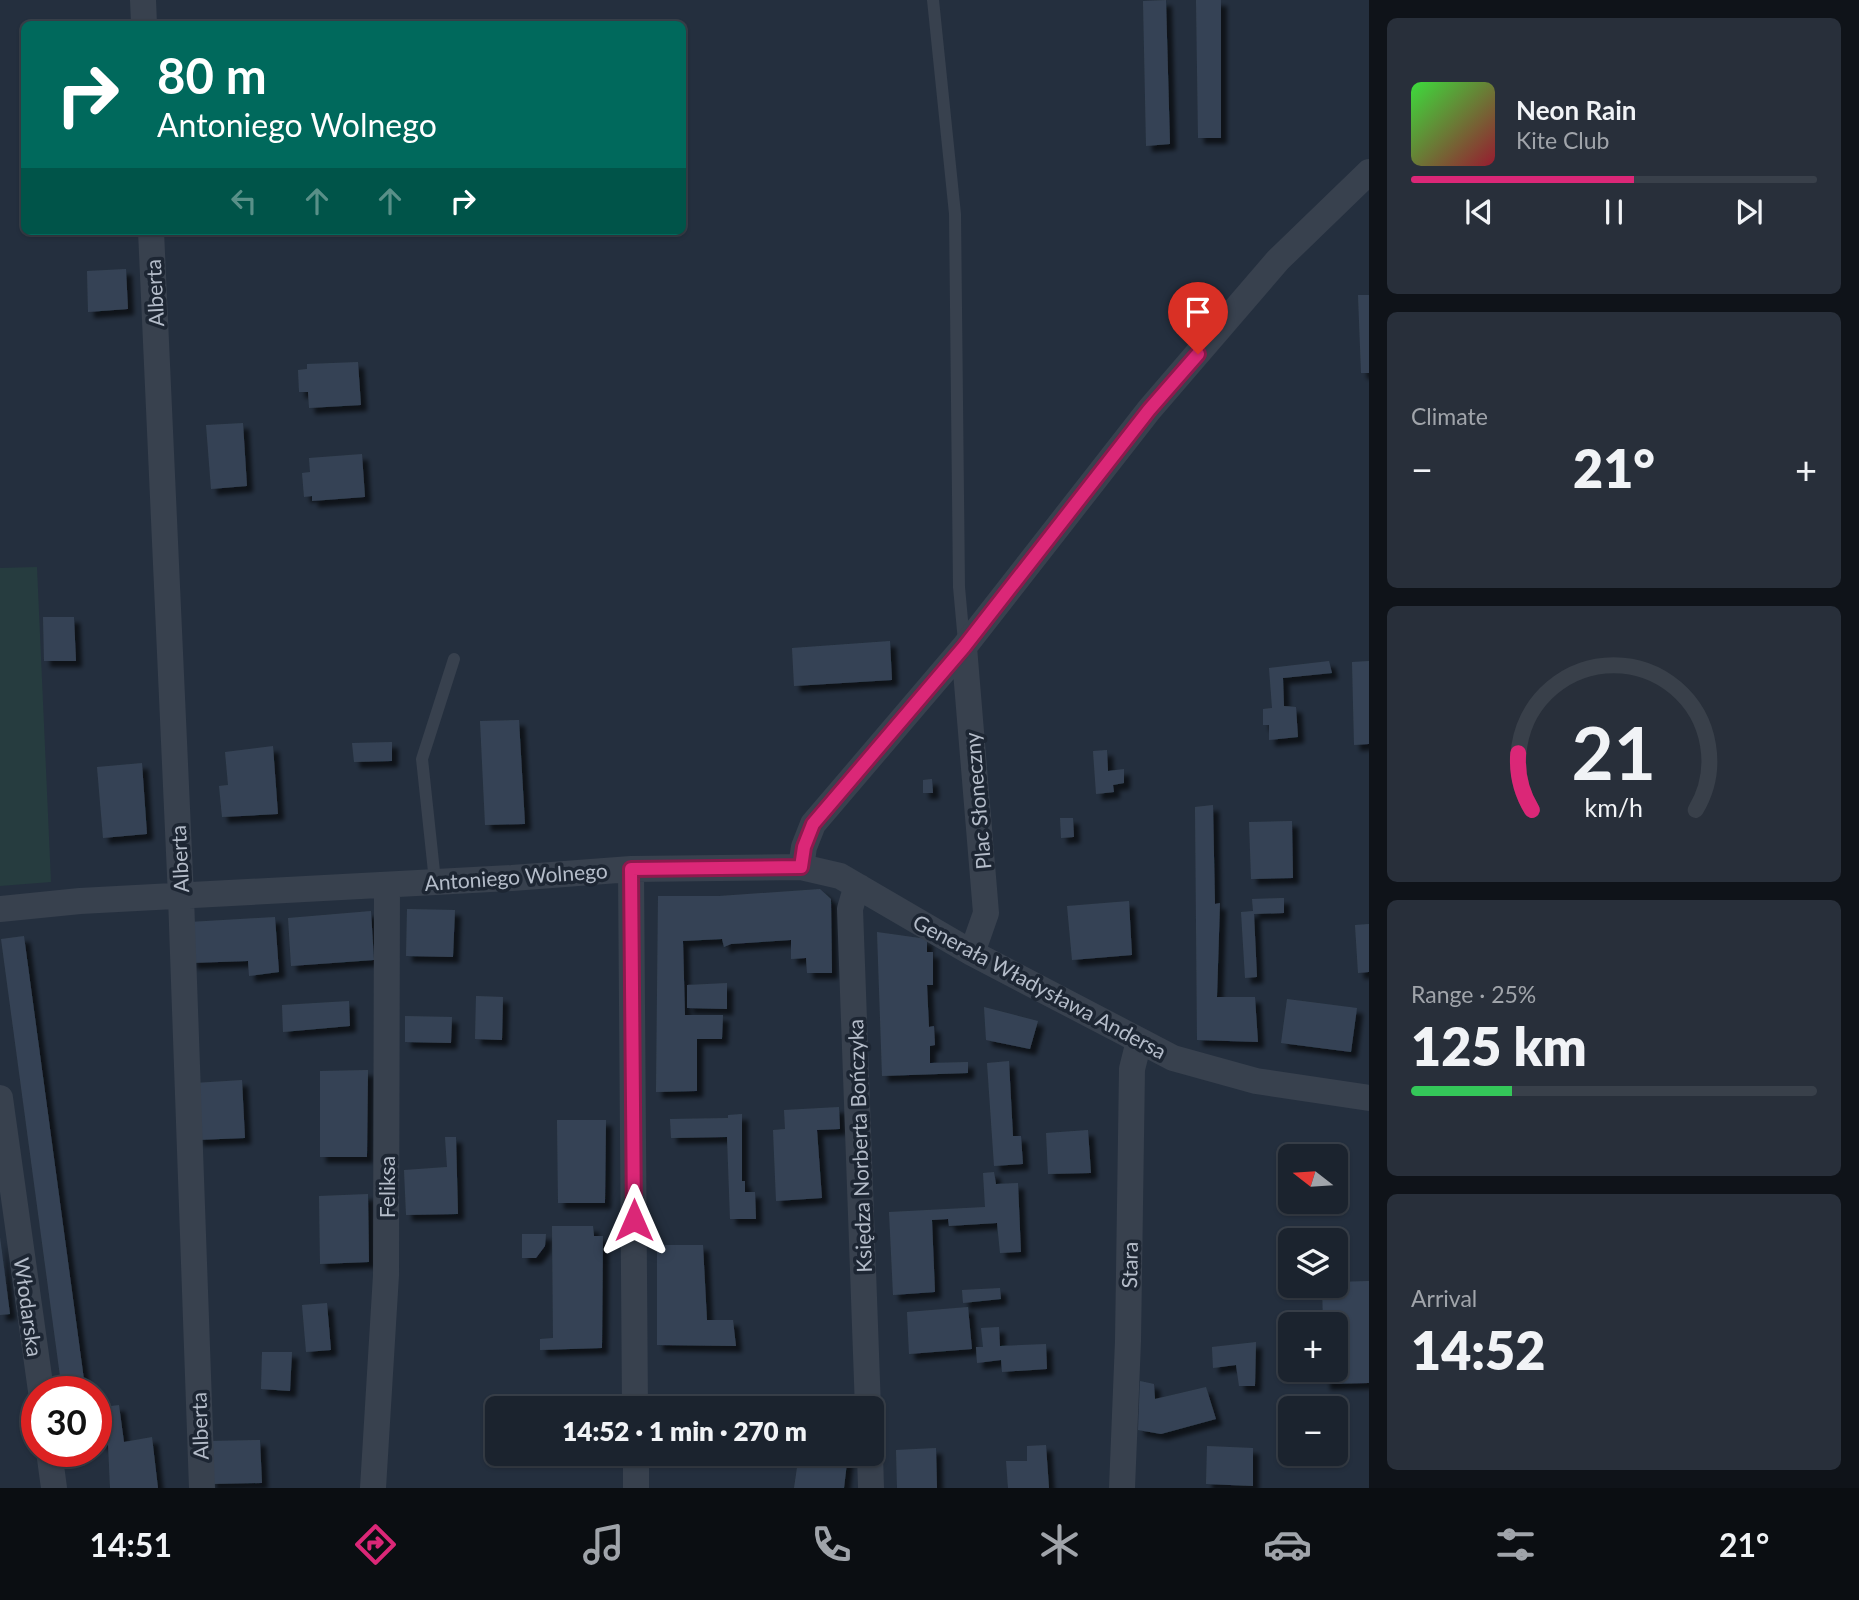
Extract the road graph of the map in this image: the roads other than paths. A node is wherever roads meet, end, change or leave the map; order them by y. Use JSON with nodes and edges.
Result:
{"nodes":[{"id":1,"x":143,"y":0,"type":"edge"},
{"id":2,"x":933,"y":0,"type":"edge"},
{"id":3,"x":144,"y":21,"type":"edge"},
{"id":4,"x":1369,"y":172,"type":"edge"},
{"id":5,"x":151,"y":235,"type":"edge"},
{"id":6,"x":964,"y":647,"type":"junction"},
{"id":7,"x":454,"y":659,"type":"dead end"},
{"id":8,"x":801,"y":867,"type":"junction"},
{"id":9,"x":631,"y":869,"type":"junction"},
{"id":10,"x":435,"y":881,"type":"junction"},
{"id":11,"x":387,"y":885,"type":"junction"},
{"id":12,"x":859,"y":887,"type":"junction"},
{"id":13,"x":181,"y":897,"type":"junction"},
{"id":14,"x":0,"y":909,"type":"edge"},
{"id":15,"x":972,"y":953,"type":"junction"},
{"id":16,"x":1142,"y":1044,"type":"junction"},
{"id":17,"x":0,"y":1098,"type":"edge"},
{"id":18,"x":1369,"y":1098,"type":"edge"},
{"id":19,"x":39,"y":1376,"type":"edge"},
{"id":20,"x":635,"y":1396,"type":"edge"},
{"id":21,"x":868,"y":1396,"type":"edge"},
{"id":22,"x":636,"y":1466,"type":"edge"},
{"id":23,"x":870,"y":1466,"type":"edge"},
{"id":24,"x":51,"y":1467,"type":"edge"},
{"id":25,"x":54,"y":1488,"type":"edge"},
{"id":26,"x":202,"y":1488,"type":"edge"},
{"id":27,"x":373,"y":1488,"type":"edge"},
{"id":28,"x":636,"y":1488,"type":"edge"},
{"id":29,"x":871,"y":1488,"type":"edge"},
{"id":30,"x":1122,"y":1488,"type":"edge"}],
"edges":[{"from":1,"to":3,"type":"street"},
{"from":2,"to":6,"type":"lane"},
{"from":4,"to":6,"type":"street"},
{"from":5,"to":13,"type":"street","name":"Alberta"},
{"from":6,"to":8,"type":"street"},
{"from":6,"to":15,"type":"street","name":"Plac Słoneczny"},
{"from":7,"to":10,"type":"lane"},
{"from":8,"to":9,"type":"street","name":"Antoniego Wolnego"},
{"from":8,"to":12,"type":"street","name":"Generała Władysława Andersa"},
{"from":9,"to":10,"type":"street","name":"Antoniego Wolnego"},
{"from":9,"to":20,"type":"street"},
{"from":10,"to":11,"type":"street","name":"Antoniego Wolnego"},
{"from":11,"to":13,"type":"street","name":"Antoniego Wolnego"},
{"from":11,"to":27,"type":"street","name":"Feliksa"},
{"from":12,"to":15,"type":"street","name":"Generała Władysława Andersa"},
{"from":12,"to":21,"type":"street","name":"Księdza Norberta Bończyka"},
{"from":13,"to":14,"type":"street","name":"Antoniego Wolnego"},
{"from":13,"to":26,"type":"street","name":"Alberta"},
{"from":15,"to":16,"type":"street","name":"Generała Władysława Andersa"},
{"from":16,"to":18,"type":"street","name":"Generała Władysława Andersa"},
{"from":16,"to":30,"type":"street","name":"Stara"},
{"from":17,"to":19,"type":"street","name":"Włodarska"},
{"from":22,"to":28,"type":"street"},
{"from":23,"to":29,"type":"street"},
{"from":24,"to":25,"type":"street"}]}
